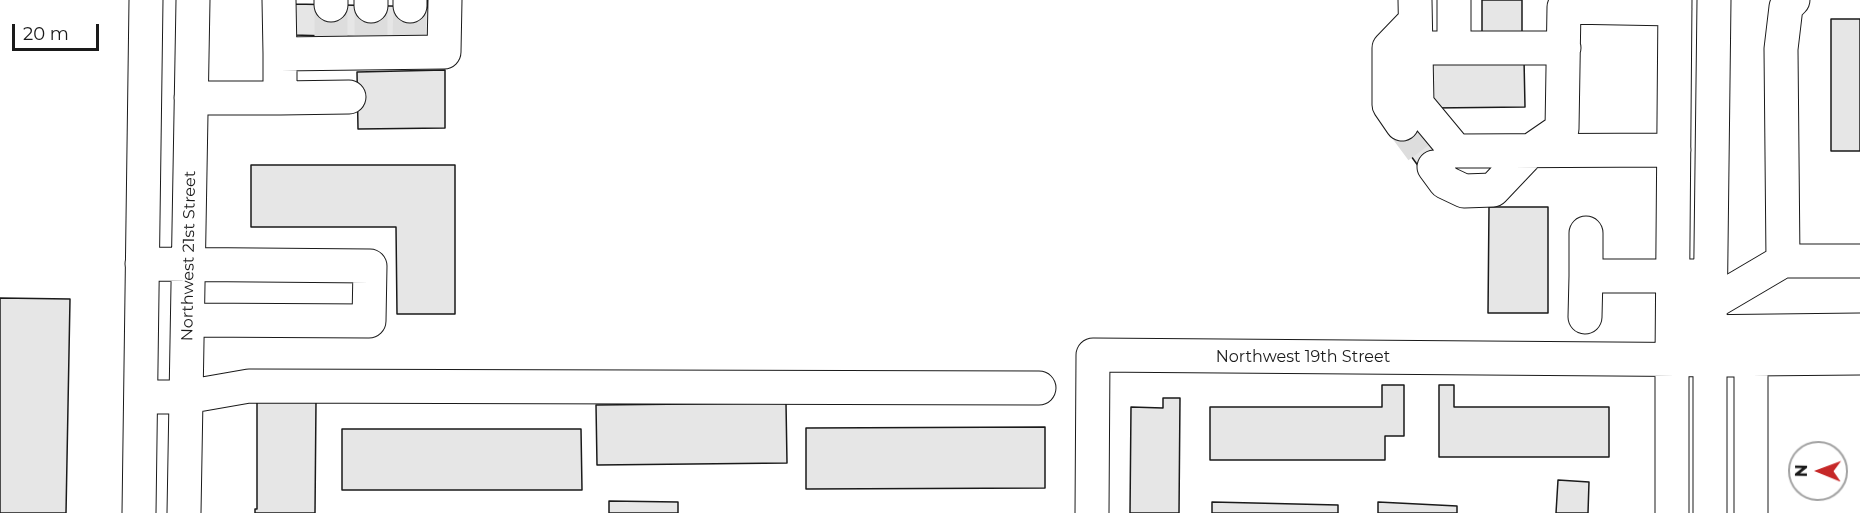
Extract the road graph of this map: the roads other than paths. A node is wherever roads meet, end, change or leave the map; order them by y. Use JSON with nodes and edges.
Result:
{"nodes":[{"id":1,"x":146,"y":0,"type":"edge"},
{"id":2,"x":193,"y":0,"type":"edge"},
{"id":3,"x":279,"y":0,"type":"edge"},
{"id":4,"x":445,"y":0,"type":"edge"},
{"id":5,"x":1454,"y":0,"type":"edge"},
{"id":6,"x":1714,"y":0,"type":"edge"},
{"id":7,"x":1792,"y":0,"type":"edge"},
{"id":8,"x":1564,"y":3,"type":"edge"},
{"id":9,"x":1675,"y":4,"type":"edge"},
{"id":10,"x":1415,"y":23,"type":"edge"},
{"id":11,"x":371,"y":24,"type":"edge"},
{"id":12,"x":1454,"y":48,"type":"junction"},
{"id":13,"x":1564,"y":48,"type":"junction"},
{"id":14,"x":279,"y":54,"type":"junction"},
{"id":15,"x":349,"y":97,"type":"dead end"},
{"id":16,"x":192,"y":98,"type":"junction"},
{"id":17,"x":280,"y":98,"type":"junction"},
{"id":18,"x":1402,"y":124,"type":"tunnel mouth"},
{"id":19,"x":1674,"y":150,"type":"junction"},
{"id":20,"x":1530,"y":151,"type":"junction"},
{"id":21,"x":1434,"y":167,"type":"tunnel mouth"},
{"id":22,"x":1586,"y":232,"type":"dead end"},
{"id":23,"x":1784,"y":261,"type":"junction"},
{"id":24,"x":1860,"y":261,"type":"edge"},
{"id":25,"x":142,"y":264,"type":"junction"},
{"id":26,"x":189,"y":264,"type":"junction"},
{"id":27,"x":1586,"y":276,"type":"junction"},
{"id":28,"x":1585,"y":317,"type":"dead end"},
{"id":29,"x":1672,"y":318,"type":"junction"},
{"id":30,"x":1710,"y":318,"type":"junction"},
{"id":31,"x":188,"y":320,"type":"junction"},
{"id":32,"x":1860,"y":330,"type":"edge"},
{"id":33,"x":1860,"y":358,"type":"edge"},
{"id":34,"x":1751,"y":359,"type":"junction"},
{"id":35,"x":1039,"y":388,"type":"dead end"},
{"id":36,"x":141,"y":397,"type":"junction"},
{"id":37,"x":186,"y":397,"type":"junction"},
{"id":38,"x":139,"y":513,"type":"edge"},
{"id":39,"x":184,"y":513,"type":"edge"},
{"id":40,"x":1092,"y":513,"type":"edge"},
{"id":41,"x":1672,"y":513,"type":"edge"},
{"id":42,"x":1710,"y":513,"type":"edge"},
{"id":43,"x":1752,"y":513,"type":"edge"}],
"edges":[{"from":1,"to":25,"type":"street"},
{"from":2,"to":16,"type":"street","name":"Northwest 21st Street"},
{"from":3,"to":14,"type":"street"},
{"from":4,"to":11,"type":"street"},
{"from":5,"to":12,"type":"street"},
{"from":6,"to":30,"type":"street"},
{"from":7,"to":23,"type":"street"},
{"from":8,"to":9,"type":"street"},
{"from":8,"to":13,"type":"street"},
{"from":9,"to":19,"type":"street"},
{"from":10,"to":12,"type":"street"},
{"from":10,"to":18,"type":"street"},
{"from":10,"to":20,"type":"street"},
{"from":11,"to":14,"type":"street"},
{"from":12,"to":13,"type":"street"},
{"from":13,"to":20,"type":"street"},
{"from":14,"to":17,"type":"street"},
{"from":15,"to":17,"type":"street"},
{"from":16,"to":17,"type":"street"},
{"from":16,"to":26,"type":"street","name":"Northwest 21st Street"},
{"from":19,"to":20,"type":"street"},
{"from":19,"to":29,"type":"street"},
{"from":20,"to":21,"type":"street"},
{"from":22,"to":27,"type":"street"},
{"from":23,"to":24,"type":"street"},
{"from":23,"to":30,"type":"street"},
{"from":25,"to":26,"type":"street"},
{"from":25,"to":36,"type":"street"},
{"from":26,"to":31,"type":"street","name":"Northwest 21st Street"},
{"from":26,"to":31,"type":"street"},
{"from":27,"to":28,"type":"street"},
{"from":27,"to":29,"type":"street"},
{"from":29,"to":30,"type":"street"},
{"from":29,"to":30,"type":"street","name":"Northwest 19th Street"},
{"from":29,"to":40,"type":"street","name":"Northwest 19th Street"},
{"from":29,"to":41,"type":"street"},
{"from":30,"to":32,"type":"street"},
{"from":30,"to":34,"type":"street","name":"Northwest 19th Street"},
{"from":30,"to":42,"type":"street"},
{"from":31,"to":37,"type":"street","name":"Northwest 21st Street"},
{"from":33,"to":34,"type":"street","name":"Northwest 19th Street"},
{"from":34,"to":43,"type":"street"},
{"from":35,"to":37,"type":"street"},
{"from":36,"to":37,"type":"street"},
{"from":36,"to":38,"type":"street"},
{"from":37,"to":39,"type":"street","name":"Northwest 21st Street"}]}
